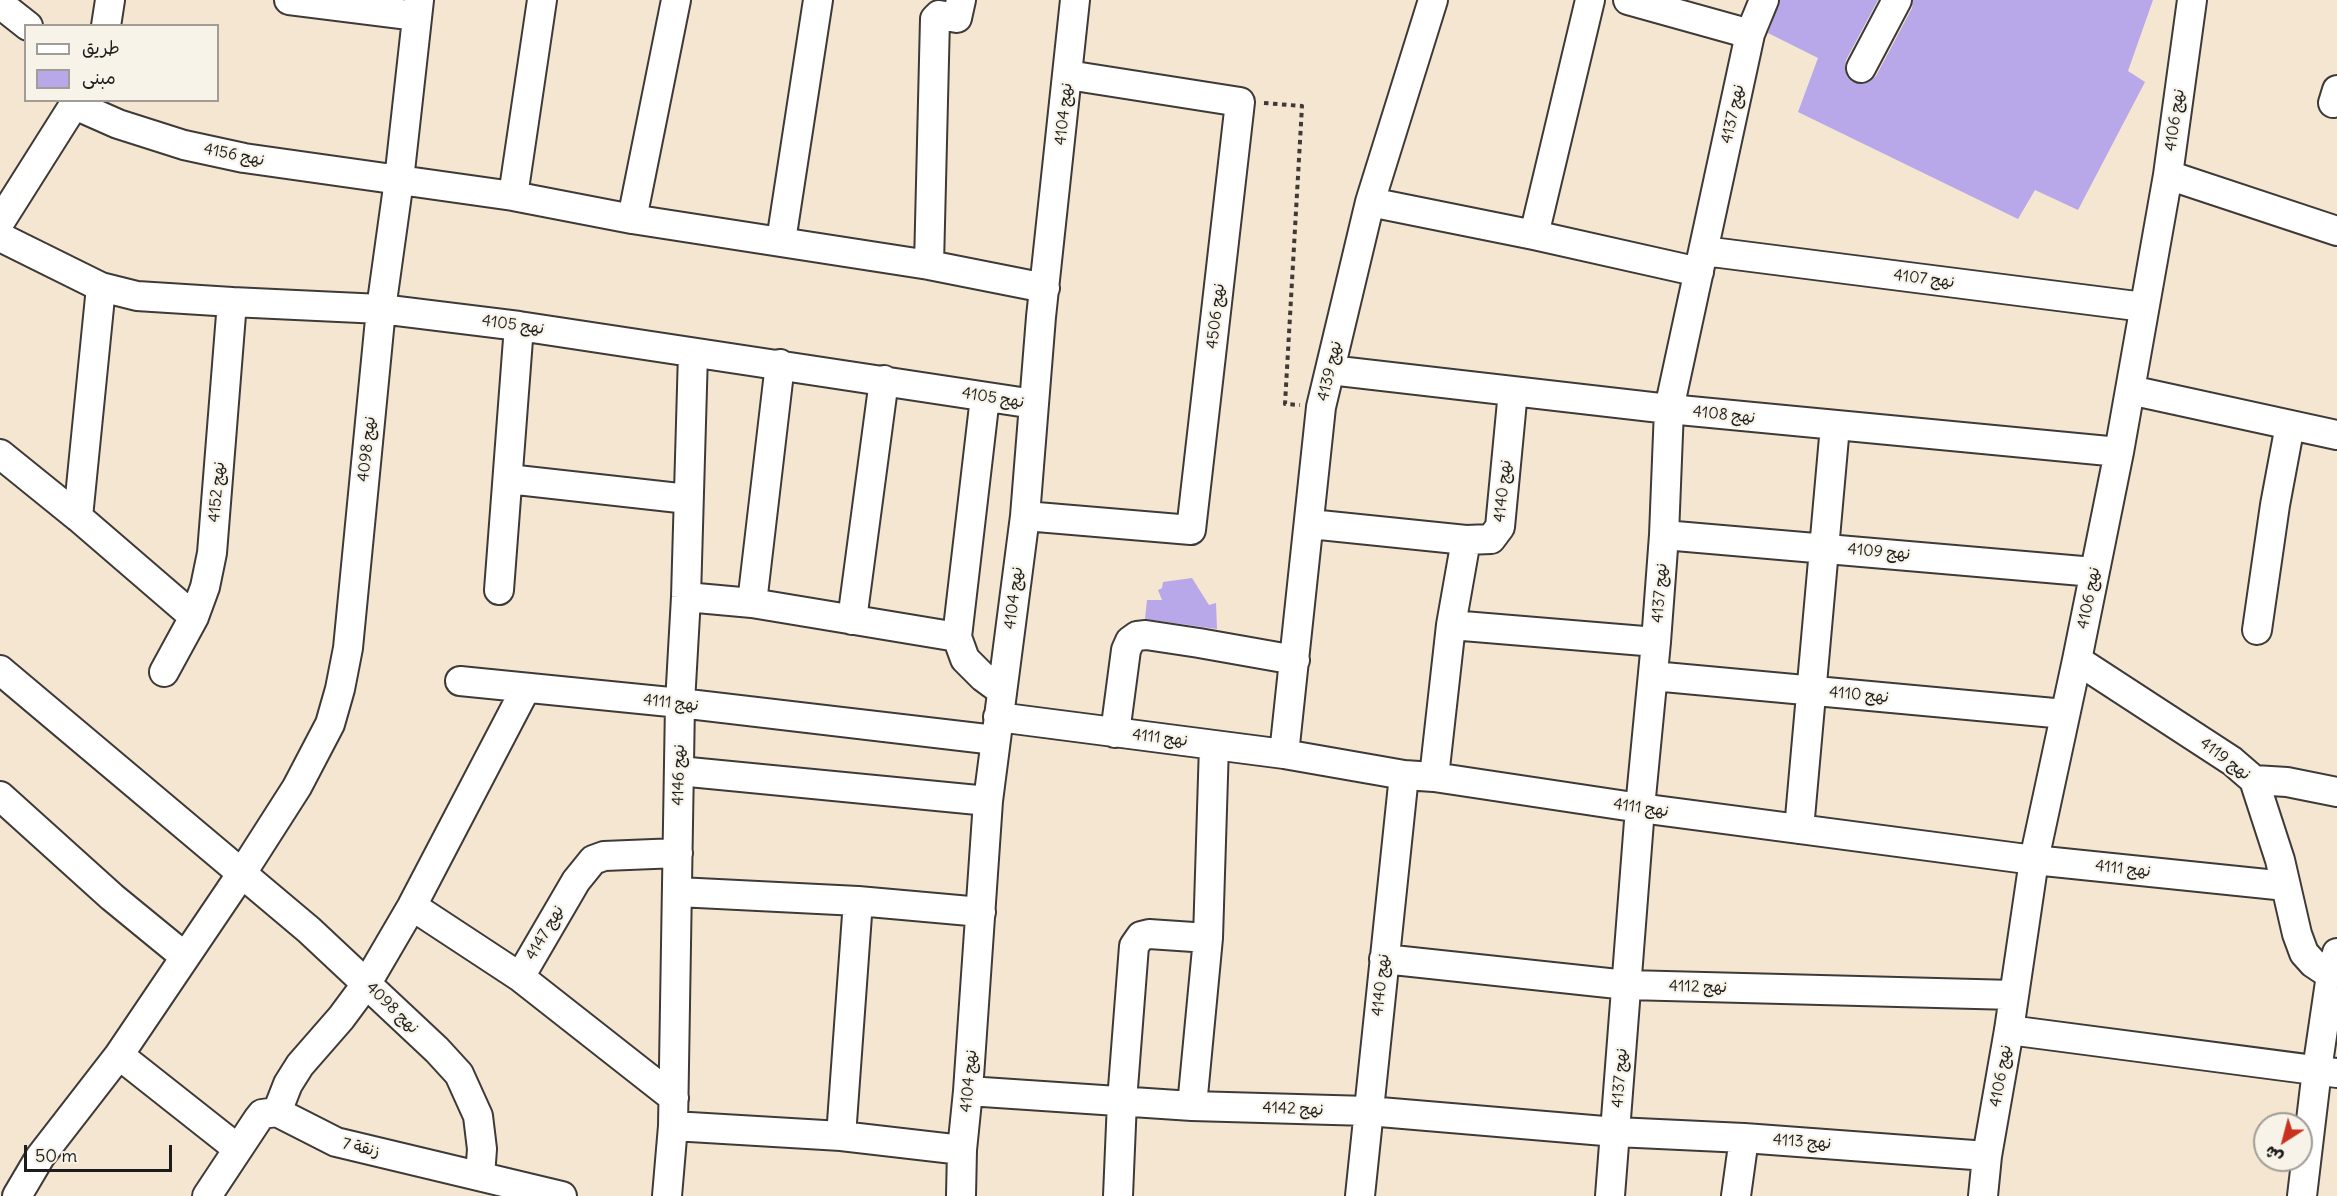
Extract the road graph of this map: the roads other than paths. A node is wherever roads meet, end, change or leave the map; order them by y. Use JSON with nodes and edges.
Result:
{"nodes":[{"id":1,"x":110,"y":0,"type":"edge"},
{"id":2,"x":289,"y":0,"type":"edge"},
{"id":3,"x":542,"y":0,"type":"edge"},
{"id":4,"x":676,"y":0,"type":"edge"},
{"id":5,"x":818,"y":0,"type":"edge"},
{"id":6,"x":961,"y":0,"type":"edge"},
{"id":7,"x":1076,"y":0,"type":"edge"},
{"id":8,"x":1433,"y":0,"type":"edge"},
{"id":9,"x":1590,"y":0,"type":"edge"},
{"id":10,"x":1628,"y":0,"type":"edge"},
{"id":11,"x":1764,"y":0,"type":"edge"},
{"id":12,"x":1897,"y":0,"type":"edge"},
{"id":13,"x":2192,"y":0,"type":"edge"},
{"id":14,"x":0,"y":4,"type":"edge"},
{"id":15,"x":418,"y":8,"type":"edge"},
{"id":16,"x":25,"y":24,"type":"edge"},
{"id":17,"x":106,"y":24,"type":"edge"},
{"id":18,"x":1750,"y":34,"type":"junction"},
{"id":19,"x":1862,"y":68,"type":"dead end"},
{"id":20,"x":1068,"y":75,"type":"junction"},
{"id":21,"x":76,"y":103,"type":"edge"},
{"id":22,"x":2168,"y":175,"type":"junction"},
{"id":23,"x":399,"y":180,"type":"junction"},
{"id":24,"x":513,"y":196,"type":"junction"},
{"id":25,"x":1370,"y":202,"type":"junction"},
{"id":26,"x":632,"y":219,"type":"junction"},
{"id":27,"x":0,"y":222,"type":"edge"},
{"id":28,"x":2337,"y":231,"type":"edge"},
{"id":29,"x":1534,"y":235,"type":"junction"},
{"id":30,"x":0,"y":237,"type":"edge"},
{"id":31,"x":781,"y":241,"type":"junction"},
{"id":32,"x":1702,"y":262,"type":"junction"},
{"id":33,"x":929,"y":265,"type":"junction"},
{"id":34,"x":101,"y":287,"type":"junction"},
{"id":35,"x":1045,"y":288,"type":"junction"},
{"id":36,"x":232,"y":302,"type":"junction"},
{"id":37,"x":2144,"y":307,"type":"junction"},
{"id":38,"x":381,"y":309,"type":"junction"},
{"id":39,"x":519,"y":326,"type":"junction"},
{"id":40,"x":693,"y":353,"type":"junction"},
{"id":41,"x":780,"y":364,"type":"junction"},
{"id":42,"x":1330,"y":370,"type":"junction"},
{"id":43,"x":884,"y":380,"type":"junction"},
{"id":44,"x":2130,"y":390,"type":"junction"},
{"id":45,"x":1513,"y":391,"type":"junction"},
{"id":46,"x":984,"y":397,"type":"junction"},
{"id":47,"x":1034,"y":404,"type":"junction"},
{"id":48,"x":1669,"y":409,"type":"junction"},
{"id":49,"x":2290,"y":425,"type":"junction"},
{"id":50,"x":1835,"y":426,"type":"junction"},
{"id":51,"x":2337,"y":435,"type":"edge"},
{"id":52,"x":2119,"y":452,"type":"junction"},
{"id":53,"x":0,"y":454,"type":"edge"},
{"id":54,"x":508,"y":479,"type":"junction"},
{"id":55,"x":688,"y":499,"type":"junction"},
{"id":56,"x":1025,"y":516,"type":"junction"},
{"id":57,"x":78,"y":517,"type":"junction"},
{"id":58,"x":1310,"y":524,"type":"junction"},
{"id":59,"x":1664,"y":535,"type":"junction"},
{"id":60,"x":1466,"y":540,"type":"junction"},
{"id":61,"x":1824,"y":548,"type":"junction"},
{"id":62,"x":2094,"y":572,"type":"junction"},
{"id":63,"x":500,"y":590,"type":"dead end"},
{"id":64,"x":686,"y":597,"type":"junction"},
{"id":65,"x":752,"y":603,"type":"junction"},
{"id":66,"x":194,"y":617,"type":"junction"},
{"id":67,"x":852,"y":620,"type":"junction"},
{"id":68,"x":1451,"y":625,"type":"junction"},
{"id":69,"x":2257,"y":630,"type":"dead end"},
{"id":70,"x":957,"y":637,"type":"junction"},
{"id":71,"x":1656,"y":642,"type":"junction"},
{"id":72,"x":1295,"y":660,"type":"junction"},
{"id":73,"x":2078,"y":660,"type":"junction"},
{"id":74,"x":0,"y":670,"type":"edge"},
{"id":75,"x":164,"y":672,"type":"dead end"},
{"id":76,"x":1653,"y":676,"type":"junction"},
{"id":77,"x":460,"y":681,"type":"dead end"},
{"id":78,"x":526,"y":688,"type":"junction"},
{"id":79,"x":1812,"y":691,"type":"junction"},
{"id":80,"x":680,"y":703,"type":"junction"},
{"id":81,"x":2065,"y":714,"type":"junction"},
{"id":82,"x":998,"y":716,"type":"junction"},
{"id":83,"x":1115,"y":733,"type":"junction"},
{"id":84,"x":1214,"y":745,"type":"junction"},
{"id":85,"x":1284,"y":754,"type":"junction"},
{"id":86,"x":679,"y":771,"type":"junction"},
{"id":87,"x":1404,"y":775,"type":"junction"},
{"id":88,"x":1434,"y":777,"type":"junction"},
{"id":89,"x":2254,"y":780,"type":"junction"},
{"id":90,"x":2337,"y":792,"type":"edge"},
{"id":91,"x":0,"y":796,"type":"edge"},
{"id":92,"x":988,"y":801,"type":"junction"},
{"id":93,"x":1640,"y":808,"type":"junction"},
{"id":94,"x":1799,"y":829,"type":"junction"},
{"id":95,"x":678,"y":853,"type":"junction"},
{"id":96,"x":2034,"y":860,"type":"junction"},
{"id":97,"x":242,"y":873,"type":"junction"},
{"id":98,"x":2286,"y":886,"type":"junction"},
{"id":99,"x":678,"y":892,"type":"junction"},
{"id":100,"x":858,"y":901,"type":"junction"},
{"id":101,"x":411,"y":906,"type":"junction"},
{"id":102,"x":981,"y":912,"type":"junction"},
{"id":103,"x":1208,"y":938,"type":"junction"},
{"id":104,"x":187,"y":953,"type":"junction"},
{"id":105,"x":1384,"y":959,"type":"junction"},
{"id":106,"x":2334,"y":964,"type":"edge"},
{"id":107,"x":520,"y":977,"type":"junction"},
{"id":108,"x":367,"y":984,"type":"junction"},
{"id":109,"x":1627,"y":985,"type":"junction"},
{"id":110,"x":2014,"y":995,"type":"junction"},
{"id":111,"x":2009,"y":1030,"type":"junction"},
{"id":112,"x":119,"y":1055,"type":"junction"},
{"id":113,"x":2327,"y":1072,"type":"edge"},
{"id":114,"x":968,"y":1090,"type":"junction"},
{"id":115,"x":674,"y":1098,"type":"junction"},
{"id":116,"x":1122,"y":1101,"type":"junction"},
{"id":117,"x":1192,"y":1106,"type":"junction"},
{"id":118,"x":1368,"y":1111,"type":"junction"},
{"id":119,"x":277,"y":1112,"type":"junction"},
{"id":120,"x":673,"y":1126,"type":"junction"},
{"id":121,"x":1616,"y":1132,"type":"junction"},
{"id":122,"x":841,"y":1136,"type":"junction"},
{"id":123,"x":1744,"y":1138,"type":"junction"},
{"id":124,"x":238,"y":1149,"type":"junction"},
{"id":125,"x":962,"y":1150,"type":"junction"},
{"id":126,"x":1987,"y":1156,"type":"junction"},
{"id":127,"x":480,"y":1176,"type":"junction"},
{"id":128,"x":16,"y":1196,"type":"edge"},
{"id":129,"x":207,"y":1196,"type":"edge"},
{"id":130,"x":562,"y":1196,"type":"edge"},
{"id":131,"x":667,"y":1196,"type":"edge"},
{"id":132,"x":961,"y":1196,"type":"edge"},
{"id":133,"x":1118,"y":1196,"type":"edge"},
{"id":134,"x":1360,"y":1196,"type":"edge"},
{"id":135,"x":1610,"y":1196,"type":"edge"},
{"id":136,"x":1736,"y":1196,"type":"edge"},
{"id":137,"x":1983,"y":1196,"type":"edge"},
{"id":138,"x":2302,"y":1196,"type":"edge"}],
"edges":[{"from":1,"to":17,"type":"street"},
{"from":2,"to":15,"type":"street"},
{"from":3,"to":24,"type":"street"},
{"from":4,"to":26,"type":"street"},
{"from":5,"to":31,"type":"street"},
{"from":6,"to":33,"type":"street"},
{"from":7,"to":20,"type":"street","name":"نهج 4104"},
{"from":8,"to":25,"type":"street","name":"نهج 4139"},
{"from":9,"to":29,"type":"street"},
{"from":10,"to":18,"type":"street"},
{"from":11,"to":18,"type":"street","name":"نهج 4137"},
{"from":12,"to":19,"type":"street"},
{"from":13,"to":22,"type":"street","name":"نهج 4106"},
{"from":14,"to":16,"type":"street"},
{"from":15,"to":23,"type":"street","name":"نهج 4098"},
{"from":18,"to":32,"type":"street","name":"نهج 4137"},
{"from":20,"to":35,"type":"street","name":"نهج 4104"},
{"from":20,"to":56,"type":"street","name":"نهج 4506"},
{"from":21,"to":23,"type":"street","name":"نهج 4156"},
{"from":21,"to":27,"type":"street"},
{"from":22,"to":28,"type":"street"},
{"from":22,"to":37,"type":"street","name":"نهج 4106"},
{"from":23,"to":24,"type":"street","name":"نهج 4156"},
{"from":23,"to":38,"type":"street","name":"نهج 4098"},
{"from":24,"to":26,"type":"street","name":"نهج 4156"},
{"from":25,"to":29,"type":"street","name":"نهج 4107"},
{"from":25,"to":42,"type":"street","name":"نهج 4139"},
{"from":26,"to":31,"type":"street","name":"نهج 4156"},
{"from":29,"to":32,"type":"street","name":"نهج 4107"},
{"from":30,"to":34,"type":"street","name":"نهج 4105"},
{"from":31,"to":33,"type":"street","name":"نهج 4156"},
{"from":32,"to":37,"type":"street","name":"نهج 4107"},
{"from":32,"to":48,"type":"street","name":"نهج 4137"},
{"from":33,"to":35,"type":"street","name":"نهج 4156"},
{"from":34,"to":36,"type":"street","name":"نهج 4105"},
{"from":34,"to":57,"type":"street"},
{"from":35,"to":47,"type":"street","name":"نهج 4104"},
{"from":36,"to":38,"type":"street","name":"نهج 4105"},
{"from":36,"to":66,"type":"street","name":"نهج 4152"},
{"from":37,"to":44,"type":"street","name":"نهج 4106"},
{"from":38,"to":39,"type":"street","name":"نهج 4105"},
{"from":38,"to":97,"type":"street","name":"نهج 4098"},
{"from":39,"to":40,"type":"street","name":"نهج 4105"},
{"from":39,"to":54,"type":"street"},
{"from":40,"to":41,"type":"street","name":"نهج 4105"},
{"from":40,"to":55,"type":"street","name":"نهج 4146"},
{"from":41,"to":43,"type":"street","name":"نهج 4105"},
{"from":41,"to":65,"type":"street"},
{"from":42,"to":45,"type":"street","name":"نهج 4108"},
{"from":42,"to":58,"type":"street","name":"نهج 4139"},
{"from":43,"to":46,"type":"street","name":"نهج 4105"},
{"from":43,"to":67,"type":"street"},
{"from":44,"to":49,"type":"street"},
{"from":44,"to":52,"type":"street","name":"نهج 4106"},
{"from":45,"to":48,"type":"street","name":"نهج 4108"},
{"from":45,"to":60,"type":"street","name":"نهج 4140"},
{"from":46,"to":47,"type":"street","name":"نهج 4105"},
{"from":46,"to":70,"type":"street"},
{"from":47,"to":56,"type":"street","name":"نهج 4104"},
{"from":48,"to":50,"type":"street","name":"نهج 4108"},
{"from":48,"to":59,"type":"street","name":"نهج 4137"},
{"from":49,"to":51,"type":"street"},
{"from":49,"to":69,"type":"street"},
{"from":50,"to":52,"type":"street","name":"نهج 4108"},
{"from":50,"to":61,"type":"street"},
{"from":52,"to":62,"type":"street","name":"نهج 4106"},
{"from":53,"to":57,"type":"street"},
{"from":54,"to":55,"type":"street"},
{"from":54,"to":63,"type":"street"},
{"from":55,"to":64,"type":"street","name":"نهج 4146"},
{"from":56,"to":82,"type":"street","name":"نهج 4104"},
{"from":57,"to":66,"type":"street"},
{"from":58,"to":60,"type":"street"},
{"from":58,"to":72,"type":"street","name":"نهج 4139"},
{"from":59,"to":61,"type":"street","name":"نهج 4109"},
{"from":59,"to":71,"type":"street","name":"نهج 4137"},
{"from":60,"to":68,"type":"street"},
{"from":61,"to":62,"type":"street","name":"نهج 4109"},
{"from":61,"to":79,"type":"street"},
{"from":62,"to":73,"type":"street","name":"نهج 4106"},
{"from":64,"to":65,"type":"street"},
{"from":64,"to":80,"type":"street","name":"نهج 4146"},
{"from":65,"to":67,"type":"street"},
{"from":66,"to":75,"type":"street","name":"نهج 4152"},
{"from":67,"to":70,"type":"street"},
{"from":68,"to":71,"type":"street"},
{"from":68,"to":88,"type":"street"},
{"from":70,"to":82,"type":"street"},
{"from":71,"to":76,"type":"street","name":"نهج 4137"},
{"from":72,"to":83,"type":"street"},
{"from":72,"to":85,"type":"street","name":"نهج 4139"},
{"from":73,"to":81,"type":"street","name":"نهج 4106"},
{"from":73,"to":89,"type":"street","name":"نهج 4119"},
{"from":74,"to":97,"type":"street"},
{"from":76,"to":79,"type":"street","name":"نهج 4110"},
{"from":76,"to":93,"type":"street","name":"نهج 4137"},
{"from":77,"to":78,"type":"street","name":"نهج 4111"},
{"from":78,"to":80,"type":"street","name":"نهج 4111"},
{"from":78,"to":101,"type":"street"},
{"from":79,"to":81,"type":"street","name":"نهج 4110"},
{"from":79,"to":94,"type":"street"},
{"from":80,"to":82,"type":"street","name":"نهج 4111"},
{"from":80,"to":86,"type":"street","name":"نهج 4146"},
{"from":81,"to":96,"type":"street","name":"نهج 4106"},
{"from":82,"to":83,"type":"street","name":"نهج 4111"},
{"from":82,"to":92,"type":"street","name":"نهج 4104"},
{"from":83,"to":84,"type":"street","name":"نهج 4111"},
{"from":84,"to":85,"type":"street","name":"نهج 4111"},
{"from":84,"to":103,"type":"street"},
{"from":85,"to":87,"type":"street","name":"نهج 4111"},
{"from":86,"to":92,"type":"street"},
{"from":86,"to":95,"type":"street","name":"نهج 4146"},
{"from":87,"to":88,"type":"street","name":"نهج 4111"},
{"from":87,"to":105,"type":"street","name":"نهج 4140"},
{"from":88,"to":93,"type":"street","name":"نهج 4111"},
{"from":89,"to":90,"type":"street"},
{"from":89,"to":98,"type":"street","name":"نهج 4119"},
{"from":91,"to":104,"type":"street"},
{"from":92,"to":102,"type":"street","name":"نهج 4104"},
{"from":93,"to":94,"type":"street","name":"نهج 4111"},
{"from":93,"to":109,"type":"street","name":"نهج 4137"},
{"from":94,"to":96,"type":"street","name":"نهج 4111"},
{"from":95,"to":99,"type":"street","name":"نهج 4146"},
{"from":95,"to":107,"type":"street","name":"نهج 4147"},
{"from":96,"to":98,"type":"street","name":"نهج 4111"},
{"from":96,"to":110,"type":"street","name":"نهج 4106"},
{"from":97,"to":104,"type":"street","name":"نهج 4098"},
{"from":97,"to":108,"type":"street","name":"نهج 4098"},
{"from":98,"to":106,"type":"street","name":"نهج 4119"},
{"from":99,"to":100,"type":"street"},
{"from":99,"to":115,"type":"street","name":"نهج 4146"},
{"from":100,"to":102,"type":"street"},
{"from":100,"to":122,"type":"street"},
{"from":101,"to":107,"type":"street"},
{"from":101,"to":108,"type":"street"},
{"from":102,"to":114,"type":"street","name":"نهج 4104"},
{"from":103,"to":116,"type":"street"},
{"from":103,"to":117,"type":"street"},
{"from":104,"to":112,"type":"street","name":"نهج 4098"},
{"from":105,"to":109,"type":"street","name":"نهج 4112"},
{"from":105,"to":118,"type":"street","name":"نهج 4140"},
{"from":106,"to":113,"type":"street"},
{"from":107,"to":115,"type":"street","name":"نهج 4147"},
{"from":108,"to":119,"type":"street"},
{"from":108,"to":127,"type":"street","name":"نهج 4098"},
{"from":109,"to":110,"type":"street","name":"نهج 4112"},
{"from":109,"to":121,"type":"street","name":"نهج 4137"},
{"from":110,"to":111,"type":"street","name":"نهج 4106"},
{"from":111,"to":113,"type":"street"},
{"from":111,"to":126,"type":"street","name":"نهج 4106"},
{"from":112,"to":124,"type":"street"},
{"from":112,"to":128,"type":"street","name":"نهج 4098"},
{"from":113,"to":138,"type":"street"},
{"from":114,"to":116,"type":"street","name":"نهج 4142"},
{"from":114,"to":125,"type":"street","name":"نهج 4104"},
{"from":115,"to":120,"type":"street","name":"نهج 4146"},
{"from":116,"to":117,"type":"street","name":"نهج 4142"},
{"from":116,"to":133,"type":"street"},
{"from":117,"to":118,"type":"street","name":"نهج 4142"},
{"from":118,"to":121,"type":"street","name":"نهج 4142"},
{"from":118,"to":134,"type":"street","name":"نهج 4140"},
{"from":119,"to":124,"type":"street"},
{"from":119,"to":127,"type":"street","name":"زنقة 7"},
{"from":120,"to":122,"type":"street"},
{"from":120,"to":131,"type":"street","name":"نهج 4146"},
{"from":121,"to":123,"type":"street","name":"نهج 4113"},
{"from":121,"to":135,"type":"street","name":"نهج 4137"},
{"from":122,"to":125,"type":"street"},
{"from":123,"to":126,"type":"street","name":"نهج 4113"},
{"from":123,"to":136,"type":"street"},
{"from":124,"to":129,"type":"street"},
{"from":125,"to":132,"type":"street","name":"نهج 4104"},
{"from":126,"to":137,"type":"street","name":"نهج 4106"},
{"from":127,"to":130,"type":"street","name":"زنقة 7"}]}
